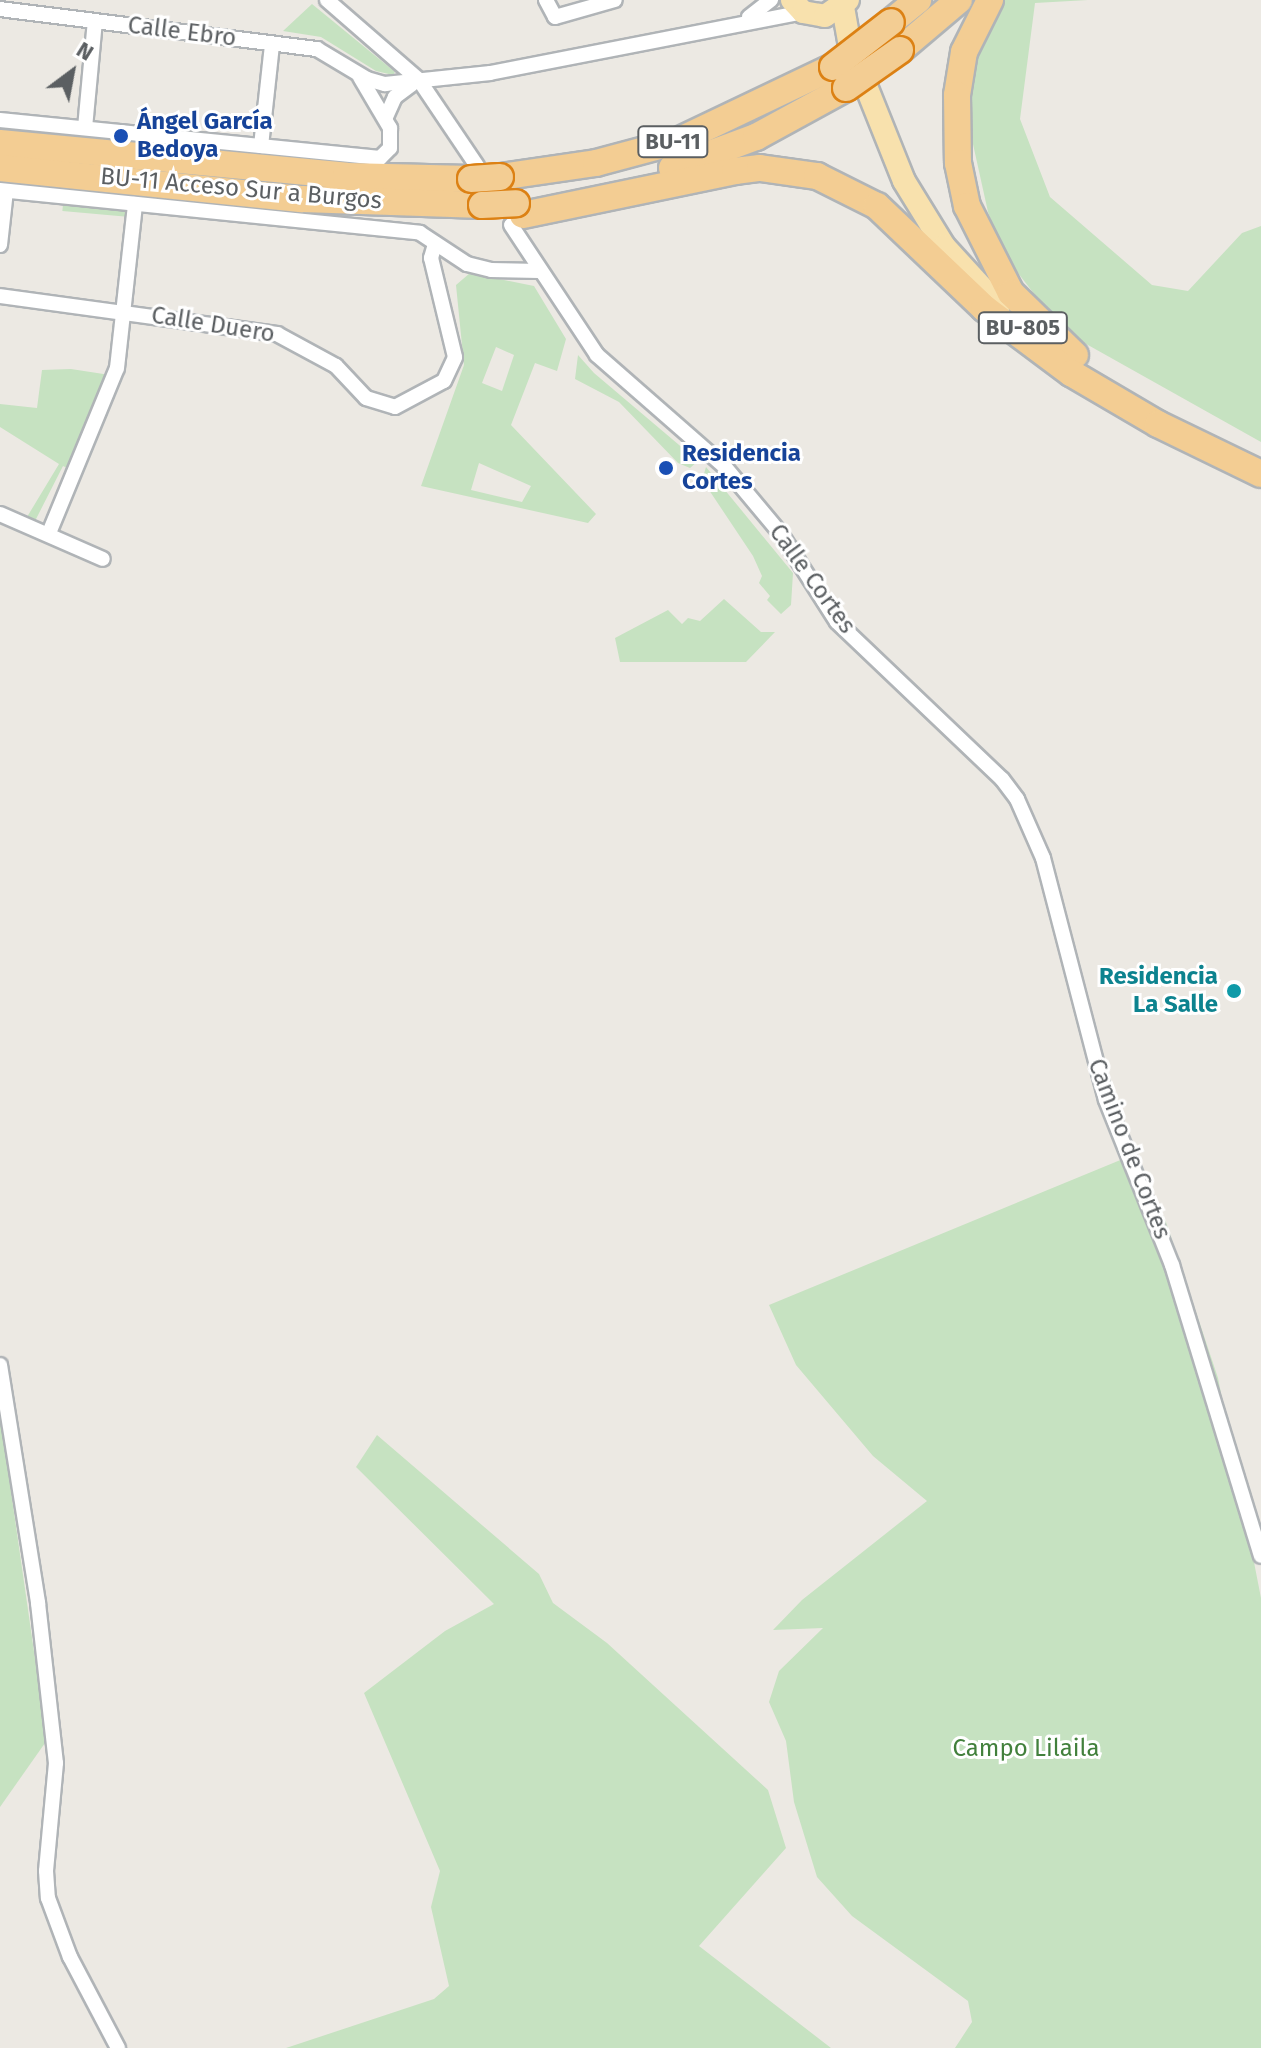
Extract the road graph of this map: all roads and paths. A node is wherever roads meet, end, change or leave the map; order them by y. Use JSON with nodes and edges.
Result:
{"nodes":[{"id":1,"x":327,"y":0,"type":"edge"},
{"id":2,"x":546,"y":0,"type":"edge"},
{"id":3,"x":615,"y":0,"type":"edge"},
{"id":4,"x":771,"y":0,"type":"edge"},
{"id":5,"x":918,"y":0,"type":"edge"},
{"id":6,"x":959,"y":0,"type":"edge"},
{"id":7,"x":990,"y":0,"type":"edge"},
{"id":8,"x":586,"y":4,"type":"edge"},
{"id":9,"x":345,"y":5,"type":"edge"},
{"id":10,"x":822,"y":7,"type":"edge"},
{"id":11,"x":0,"y":9,"type":"edge"},
{"id":12,"x":745,"y":20,"type":"junction"},
{"id":13,"x":95,"y":21,"type":"junction"},
{"id":14,"x":272,"y":44,"type":"junction"},
{"id":15,"x":358,"y":75,"type":"junction"},
{"id":16,"x":840,"y":78,"type":"junction"},
{"id":17,"x":419,"y":80,"type":"junction"},
{"id":18,"x":386,"y":117,"type":"junction"},
{"id":19,"x":0,"y":120,"type":"edge"},
{"id":20,"x":85,"y":128,"type":"junction"},
{"id":21,"x":0,"y":143,"type":"edge"},
{"id":22,"x":261,"y":146,"type":"junction"},
{"id":23,"x":482,"y":174,"type":"junction"},
{"id":24,"x":2,"y":183,"type":"edge"},
{"id":25,"x":135,"y":204,"type":"junction"},
{"id":26,"x":504,"y":213,"type":"junction"},
{"id":27,"x":435,"y":244,"type":"junction"},
{"id":28,"x":0,"y":245,"type":"edge"},
{"id":29,"x":539,"y":271,"type":"junction"},
{"id":30,"x":0,"y":296,"type":"edge"},
{"id":31,"x":123,"y":310,"type":"junction"},
{"id":32,"x":1261,"y":473,"type":"edge"},
{"id":33,"x":0,"y":514,"type":"edge"},
{"id":34,"x":49,"y":533,"type":"junction"},
{"id":35,"x":103,"y":559,"type":"dead end"},
{"id":36,"x":1002,"y":779,"type":"joint"},
{"id":37,"x":0,"y":1365,"type":"edge"},
{"id":38,"x":1261,"y":1556,"type":"edge"},
{"id":39,"x":118,"y":2048,"type":"edge"}],
"edges":[{"from":1,"to":9,"type":"street"},
{"from":2,"to":8,"type":"street"},
{"from":3,"to":8,"type":"street"},
{"from":4,"to":12,"type":"street"},
{"from":5,"to":16,"type":"highway","number":"BU-11","bridge":true},
{"from":6,"to":16,"type":"highway","number":"BU-11","bridge":true},
{"from":7,"to":32,"type":"highway"},
{"from":9,"to":17,"type":"street"},
{"from":10,"to":12,"type":"street","name":"Calle Ebro"},
{"from":10,"to":32,"type":"main road","number":"BU-805"},
{"from":11,"to":13,"type":"street","name":"Calle Ebro"},
{"from":12,"to":17,"type":"street","name":"Calle Ebro"},
{"from":13,"to":14,"type":"street","name":"Calle Ebro"},
{"from":13,"to":20,"type":"street"},
{"from":14,"to":15,"type":"street","name":"Calle Ebro"},
{"from":14,"to":22,"type":"street"},
{"from":15,"to":17,"type":"street","name":"Calle Ebro"},
{"from":15,"to":18,"type":"street","name":"Calle Ebro"},
{"from":16,"to":23,"type":"highway","name":"BU-11 Acceso Sur a Burgos","number":"BU-11"},
{"from":16,"to":26,"type":"highway","number":"BU-11"},
{"from":17,"to":18,"type":"street"},
{"from":17,"to":23,"type":"street"},
{"from":18,"to":22,"type":"street"},
{"from":19,"to":20,"type":"street"},
{"from":20,"to":22,"type":"street"},
{"from":21,"to":23,"type":"highway","name":"BU-11 Acceso Sur a Burgos","number":"BU-11"},
{"from":24,"to":25,"type":"street"},
{"from":24,"to":26,"type":"highway","name":"BU-11 Acceso Sur a Burgos"},
{"from":24,"to":28,"type":"street"},
{"from":25,"to":27,"type":"street"},
{"from":25,"to":31,"type":"street"},
{"from":26,"to":29,"type":"street","name":"Calle Cortes"},
{"from":26,"to":32,"type":"highway"},
{"from":27,"to":29,"type":"street"},
{"from":27,"to":31,"type":"street","name":"Calle Duero"},
{"from":29,"to":36,"type":"street","name":"Calle Cortes"},
{"from":30,"to":31,"type":"street","name":"Calle Duero"},
{"from":31,"to":34,"type":"street"},
{"from":33,"to":34,"type":"street"},
{"from":34,"to":35,"type":"street"},
{"from":36,"to":38,"type":"street","name":"Camino de Cortes"},
{"from":37,"to":39,"type":"street"}]}
